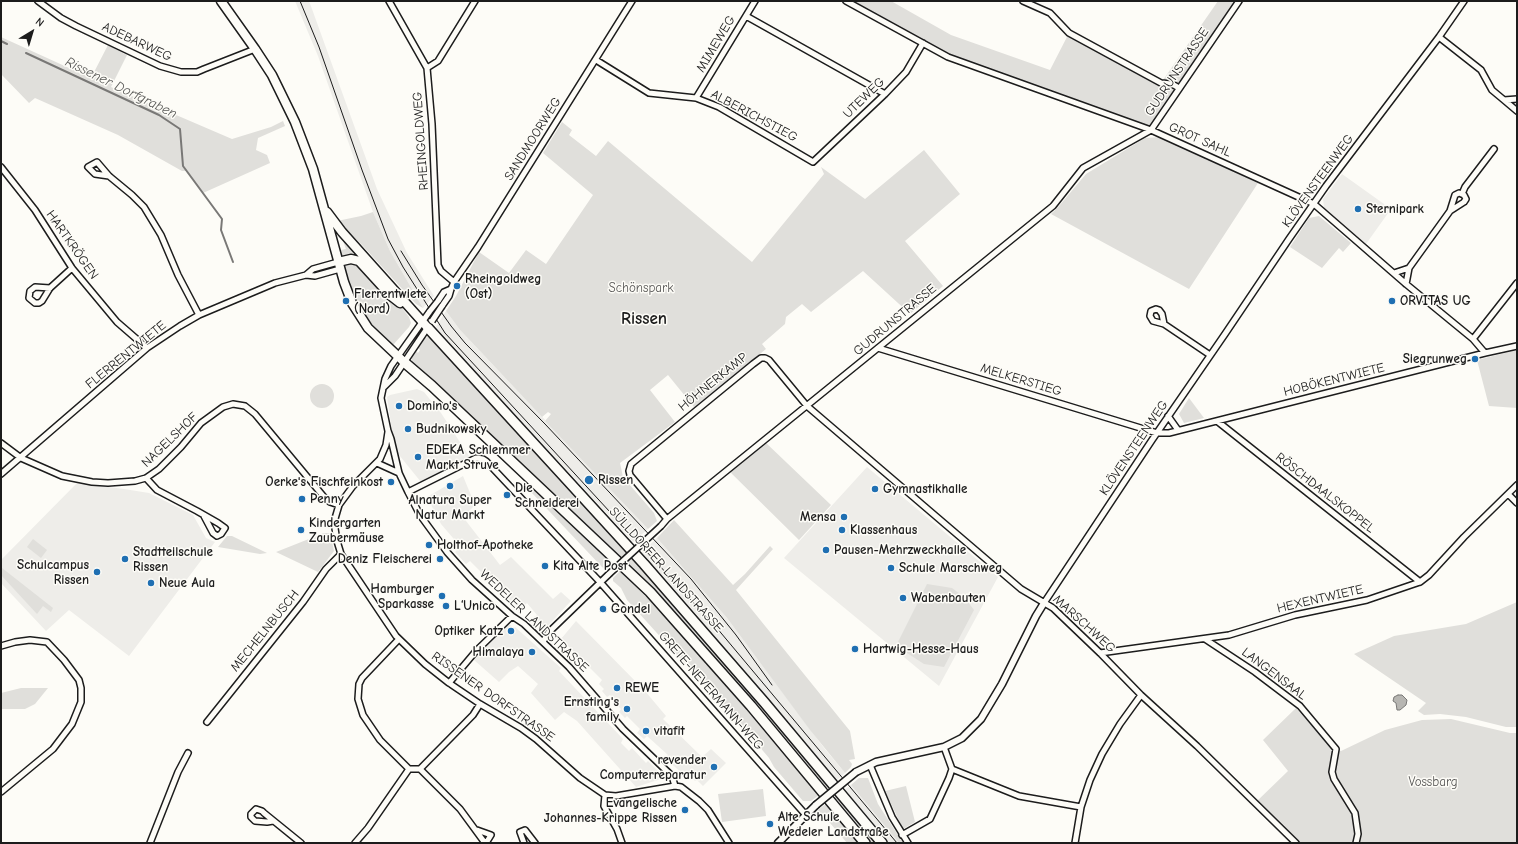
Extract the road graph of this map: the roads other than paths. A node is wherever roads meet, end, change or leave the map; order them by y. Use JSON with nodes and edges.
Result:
{"nodes":[{"id":1,"x":38,"y":1,"type":"edge"},
{"id":2,"x":221,"y":1,"type":"edge"},
{"id":3,"x":389,"y":1,"type":"edge"},
{"id":4,"x":475,"y":1,"type":"edge"},
{"id":5,"x":632,"y":1,"type":"edge"},
{"id":6,"x":755,"y":1,"type":"edge"},
{"id":7,"x":846,"y":1,"type":"edge"},
{"id":8,"x":1023,"y":1,"type":"edge"},
{"id":9,"x":1239,"y":1,"type":"edge"},
{"id":10,"x":1464,"y":1,"type":"edge"},
{"id":11,"x":746,"y":16,"type":"junction"},
{"id":12,"x":1439,"y":38,"type":"junction"},
{"id":13,"x":922,"y":43,"type":"junction"},
{"id":14,"x":255,"y":49,"type":"junction"},
{"id":15,"x":596,"y":60,"type":"junction"},
{"id":16,"x":427,"y":68,"type":"junction"},
{"id":17,"x":1179,"y":88,"type":"junction"},
{"id":18,"x":885,"y":94,"type":"junction"},
{"id":19,"x":696,"y":98,"type":"junction"},
{"id":20,"x":1517,"y":99,"type":"edge"},
{"id":21,"x":1504,"y":100,"type":"junction"},
{"id":22,"x":1517,"y":111,"type":"edge"},
{"id":23,"x":1151,"y":130,"type":"junction"},
{"id":24,"x":1494,"y":149,"type":"dead end"},
{"id":25,"x":813,"y":162,"type":"joint"},
{"id":26,"x":1,"y":167,"type":"edge"},
{"id":27,"x":109,"y":176,"type":"dead end"},
{"id":28,"x":1462,"y":194,"type":"junction"},
{"id":29,"x":1314,"y":204,"type":"junction"},
{"id":30,"x":325,"y":208,"type":"junction"},
{"id":31,"x":1450,"y":211,"type":"junction"},
{"id":32,"x":339,"y":265,"type":"junction"},
{"id":33,"x":72,"y":268,"type":"junction"},
{"id":34,"x":1409,"y":268,"type":"junction"},
{"id":35,"x":1394,"y":273,"type":"junction"},
{"id":36,"x":454,"y":282,"type":"junction"},
{"id":37,"x":1517,"y":283,"type":"edge"},
{"id":38,"x":1406,"y":284,"type":"junction"},
{"id":39,"x":50,"y":288,"type":"dead end"},
{"id":40,"x":451,"y":289,"type":"junction"},
{"id":41,"x":411,"y":309,"type":"junction"},
{"id":42,"x":199,"y":315,"type":"junction"},
{"id":43,"x":427,"y":324,"type":"junction"},
{"id":44,"x":1164,"y":324,"type":"dead end"},
{"id":45,"x":1473,"y":339,"type":"junction"},
{"id":46,"x":1517,"y":346,"type":"edge"},
{"id":47,"x":147,"y":348,"type":"junction"},
{"id":48,"x":878,"y":348,"type":"junction"},
{"id":49,"x":1485,"y":353,"type":"junction"},
{"id":50,"x":1210,"y":355,"type":"junction"},
{"id":51,"x":397,"y":356,"type":"junction"},
{"id":52,"x":404,"y":362,"type":"junction"},
{"id":53,"x":384,"y":387,"type":"junction"},
{"id":54,"x":807,"y":406,"type":"junction"},
{"id":55,"x":1168,"y":416,"type":"junction"},
{"id":56,"x":1217,"y":421,"type":"junction"},
{"id":57,"x":1178,"y":430,"type":"junction"},
{"id":58,"x":388,"y":431,"type":"junction"},
{"id":59,"x":1157,"y":433,"type":"junction"},
{"id":60,"x":1,"y":443,"type":"edge"},
{"id":61,"x":21,"y":458,"type":"junction"},
{"id":62,"x":377,"y":462,"type":"junction"},
{"id":63,"x":399,"y":473,"type":"junction"},
{"id":64,"x":1,"y":474,"type":"edge"},
{"id":65,"x":146,"y":478,"type":"junction"},
{"id":66,"x":1517,"y":485,"type":"edge"},
{"id":67,"x":408,"y":492,"type":"junction"},
{"id":68,"x":1508,"y":494,"type":"junction"},
{"id":69,"x":1517,"y":503,"type":"edge"},
{"id":70,"x":339,"y":505,"type":"junction"},
{"id":71,"x":204,"y":516,"type":"dead end"},
{"id":72,"x":667,"y":519,"type":"junction"},
{"id":73,"x":341,"y":554,"type":"junction"},
{"id":74,"x":600,"y":582,"type":"junction"},
{"id":75,"x":1420,"y":582,"type":"junction"},
{"id":76,"x":1044,"y":603,"type":"junction"},
{"id":77,"x":512,"y":616,"type":"junction"},
{"id":78,"x":399,"y":639,"type":"junction"},
{"id":79,"x":1205,"y":639,"type":"junction"},
{"id":80,"x":543,"y":642,"type":"junction"},
{"id":81,"x":1,"y":646,"type":"edge"},
{"id":82,"x":1100,"y":653,"type":"junction"},
{"id":83,"x":449,"y":683,"type":"junction"},
{"id":84,"x":1141,"y":695,"type":"junction"},
{"id":85,"x":480,"y":704,"type":"junction"},
{"id":86,"x":207,"y":722,"type":"dead end"},
{"id":87,"x":944,"y":747,"type":"junction"},
{"id":88,"x":188,"y":752,"type":"dead end"},
{"id":89,"x":870,"y":765,"type":"junction"},
{"id":90,"x":409,"y":769,"type":"junction"},
{"id":91,"x":420,"y":769,"type":"junction"},
{"id":92,"x":952,"y":769,"type":"junction"},
{"id":93,"x":675,"y":786,"type":"junction"},
{"id":94,"x":1,"y":792,"type":"edge"},
{"id":95,"x":605,"y":795,"type":"junction"},
{"id":96,"x":1081,"y":807,"type":"junction"},
{"id":97,"x":806,"y":814,"type":"junction"},
{"id":98,"x":273,"y":820,"type":"dead end"},
{"id":99,"x":474,"y":829,"type":"junction"},
{"id":100,"x":902,"y":835,"type":"junction"},
{"id":101,"x":728,"y":841,"type":"edge"},
{"id":102,"x":150,"y":843,"type":"edge"},
{"id":103,"x":301,"y":843,"type":"edge"},
{"id":104,"x":355,"y":843,"type":"edge"},
{"id":105,"x":485,"y":843,"type":"edge"},
{"id":106,"x":524,"y":843,"type":"edge"},
{"id":107,"x":535,"y":843,"type":"edge"},
{"id":108,"x":622,"y":843,"type":"edge"},
{"id":109,"x":778,"y":843,"type":"edge"},
{"id":110,"x":865,"y":843,"type":"edge"},
{"id":111,"x":882,"y":843,"type":"edge"},
{"id":112,"x":908,"y":843,"type":"edge"},
{"id":113,"x":1075,"y":843,"type":"edge"},
{"id":114,"x":1296,"y":843,"type":"edge"},
{"id":115,"x":1356,"y":843,"type":"edge"}],
"edges":[{"from":1,"to":14,"type":"street","name":"ADEBARWEG"},
{"from":2,"to":14,"type":"main road"},
{"from":3,"to":16,"type":"street","name":"RHEINGOLDWEG"},
{"from":4,"to":16,"type":"street"},
{"from":5,"to":15,"type":"street","name":"SANDMOORWEG"},
{"from":6,"to":11,"type":"street","name":"MIMEWEG"},
{"from":7,"to":13,"type":"street","name":"GROT SAHL"},
{"from":8,"to":17,"type":"street"},
{"from":9,"to":17,"type":"street","name":"GUDRUNSTRASSE"},
{"from":10,"to":12,"type":"street","name":"KLÖVENSTEENWEG"},
{"from":11,"to":18,"type":"street"},
{"from":11,"to":19,"type":"street","name":"MIMEWEG"},
{"from":12,"to":21,"type":"street"},
{"from":12,"to":29,"type":"street","name":"KLÖVENSTEENWEG"},
{"from":13,"to":18,"type":"street","name":"UTEWEG"},
{"from":13,"to":23,"type":"street","name":"GROT SAHL"},
{"from":14,"to":30,"type":"main road"},
{"from":15,"to":19,"type":"street","name":"ALBERICHSTIEG"},
{"from":15,"to":36,"type":"street","name":"SANDMOORWEG"},
{"from":16,"to":36,"type":"street","name":"RHEINGOLDWEG"},
{"from":17,"to":23,"type":"street","name":"GUDRUNSTRASSE"},
{"from":18,"to":25,"type":"street","name":"UTEWEG"},
{"from":19,"to":25,"type":"street","name":"ALBERICHSTIEG"},
{"from":20,"to":21,"type":"street"},
{"from":21,"to":22,"type":"street"},
{"from":23,"to":29,"type":"street","name":"GROT SAHL"},
{"from":23,"to":48,"type":"street","name":"GUDRUNSTRASSE"},
{"from":24,"to":28,"type":"street"},
{"from":26,"to":33,"type":"street","name":"HARTKRÖGEN"},
{"from":27,"to":42,"type":"street"},
{"from":28,"to":31,"type":"street"},
{"from":28,"to":31,"type":"street"},
{"from":29,"to":35,"type":"street","name":"GROT SAHL"},
{"from":29,"to":50,"type":"street","name":"KLÖVENSTEENWEG"},
{"from":30,"to":32,"type":"main road","name":"SÜLLDORFER LANDSTRASSE"},
{"from":30,"to":41,"type":"main road"},
{"from":31,"to":34,"type":"street"},
{"from":32,"to":41,"type":"main road"},
{"from":32,"to":42,"type":"street","name":"FLERRENTWIETE"},
{"from":32,"to":51,"type":"main road","name":"SÜLLDORFER LANDSTRASSE"},
{"from":33,"to":39,"type":"street"},
{"from":33,"to":47,"type":"street","name":"HARTKRÖGEN"},
{"from":34,"to":35,"type":"street"},
{"from":34,"to":38,"type":"street"},
{"from":35,"to":38,"type":"street","name":"GROT SAHL"},
{"from":36,"to":40,"type":"street","name":"SANDMOORWEG"},
{"from":37,"to":45,"type":"street"},
{"from":38,"to":45,"type":"street","name":"GROT SAHL"},
{"from":40,"to":43,"type":"street","name":"SANDMOORWEG","bridge":true},
{"from":40,"to":43,"type":"street","name":"SANDMOORWEG","bridge":true},
{"from":41,"to":43,"type":"main road"},
{"from":42,"to":47,"type":"street","name":"FLERRENTWIETE"},
{"from":43,"to":51,"type":"street","name":"WEDELER LANDSTRASSE"},
{"from":43,"to":52,"type":"street"},
{"from":43,"to":111,"type":"highway","name":"SÜLLDORFER LANDSTRASSE"},
{"from":44,"to":50,"type":"street"},
{"from":45,"to":49,"type":"street","name":"GROT SAHL"},
{"from":46,"to":49,"type":"street","name":"HOBÖKENTWIETE"},
{"from":47,"to":61,"type":"street","name":"FLERRENTWIETE"},
{"from":48,"to":54,"type":"street","name":"GUDRUNSTRASSE"},
{"from":48,"to":59,"type":"street","name":"MELKERSTIEG"},
{"from":49,"to":56,"type":"street","name":"HOBÖKENTWIETE"},
{"from":50,"to":55,"type":"street","name":"KLÖVENSTEENWEG"},
{"from":51,"to":52,"type":"main road","name":"SÜLLDORFER LANDSTRASSE"},
{"from":51,"to":53,"type":"street","name":"WEDELER LANDSTRASSE"},
{"from":52,"to":53,"type":"street"},
{"from":52,"to":110,"type":"highway","name":"SÜLLDORFER LANDSTRASSE"},
{"from":53,"to":58,"type":"street","name":"WEDELER LANDSTRASSE"},
{"from":54,"to":72,"type":"street","name":"GUDRUNSTRASSE"},
{"from":54,"to":72,"type":"street","name":"HÖHNERKAMP"},
{"from":54,"to":76,"type":"street","name":"MARSCHWEG"},
{"from":55,"to":57,"type":"street"},
{"from":55,"to":59,"type":"street","name":"KLÖVENSTEENWEG"},
{"from":56,"to":57,"type":"street","name":"HOBÖKENTWIETE"},
{"from":56,"to":75,"type":"street","name":"RÖSCHDAALSKOPPEL"},
{"from":57,"to":59,"type":"street","name":"HOBÖKENTWIETE"},
{"from":58,"to":62,"type":"street","name":"RISSENER DORFSTRASSE"},
{"from":58,"to":63,"type":"street","name":"WEDELER LANDSTRASSE"},
{"from":59,"to":76,"type":"street","name":"KLÖVENSTEENWEG"},
{"from":60,"to":61,"type":"street","name":"NAGELSHOF"},
{"from":61,"to":64,"type":"street","name":"FLERRENTWIETE"},
{"from":61,"to":65,"type":"street","name":"NAGELSHOF"},
{"from":62,"to":63,"type":"street"},
{"from":62,"to":70,"type":"street","name":"RISSENER DORFSTRASSE"},
{"from":63,"to":67,"type":"street","name":"WEDELER LANDSTRASSE"},
{"from":65,"to":70,"type":"street","name":"NAGELSHOF"},
{"from":65,"to":71,"type":"street"},
{"from":66,"to":68,"type":"street","name":"HEXENTWIETE"},
{"from":67,"to":74,"type":"street","name":"GRETE-NEVERMANN-WEG"},
{"from":67,"to":77,"type":"street","name":"WEDELER LANDSTRASSE"},
{"from":68,"to":69,"type":"street"},
{"from":68,"to":75,"type":"street","name":"HEXENTWIETE"},
{"from":70,"to":73,"type":"street","name":"RISSENER DORFSTRASSE"},
{"from":72,"to":74,"type":"street","name":"GUDRUNSTRASSE","bridge":true},
{"from":73,"to":78,"type":"street","name":"RISSENER DORFSTRASSE"},
{"from":73,"to":86,"type":"street","name":"MECHELNBUSCH"},
{"from":74,"to":80,"type":"street","name":"GUDRUNSTRASSE"},
{"from":74,"to":97,"type":"street","name":"GRETE-NEVERMANN-WEG"},
{"from":75,"to":79,"type":"street","name":"HEXENTWIETE"},
{"from":76,"to":82,"type":"street","name":"MARSCHWEG"},
{"from":76,"to":87,"type":"street","name":"KLÖVENSTEENWEG"},
{"from":77,"to":80,"type":"street","name":"WEDELER LANDSTRASSE"},
{"from":77,"to":83,"type":"street"},
{"from":78,"to":83,"type":"street","name":"RISSENER DORFSTRASSE"},
{"from":78,"to":90,"type":"street"},
{"from":79,"to":82,"type":"street","name":"HEXENTWIETE"},
{"from":79,"to":115,"type":"street","name":"LANGENSAAL"},
{"from":80,"to":93,"type":"street","name":"WEDELER LANDSTRASSE"},
{"from":81,"to":94,"type":"street"},
{"from":82,"to":84,"type":"street","name":"MARSCHWEG"},
{"from":83,"to":85,"type":"street","name":"RISSENER DORFSTRASSE"},
{"from":84,"to":96,"type":"street"},
{"from":84,"to":114,"type":"street","name":"MARSCHWEG"},
{"from":85,"to":91,"type":"street"},
{"from":85,"to":95,"type":"street","name":"RISSENER DORFSTRASSE"},
{"from":87,"to":89,"type":"street","name":"KLÖVENSTEENWEG"},
{"from":87,"to":92,"type":"street"},
{"from":88,"to":102,"type":"street"},
{"from":89,"to":97,"type":"street","name":"KLÖVENSTEENWEG","bridge":true},
{"from":89,"to":100,"type":"street"},
{"from":90,"to":91,"type":"street"},
{"from":90,"to":104,"type":"street"},
{"from":91,"to":99,"type":"street"},
{"from":92,"to":96,"type":"street"},
{"from":92,"to":100,"type":"street"},
{"from":93,"to":95,"type":"street"},
{"from":93,"to":101,"type":"street"},
{"from":95,"to":108,"type":"street"},
{"from":96,"to":113,"type":"street"},
{"from":97,"to":109,"type":"street","name":"KLÖVENSTEENWEG"},
{"from":98,"to":103,"type":"street"},
{"from":99,"to":105,"type":"street"},
{"from":99,"to":105,"type":"street"},
{"from":100,"to":112,"type":"street"},
{"from":106,"to":107,"type":"street"}]}
